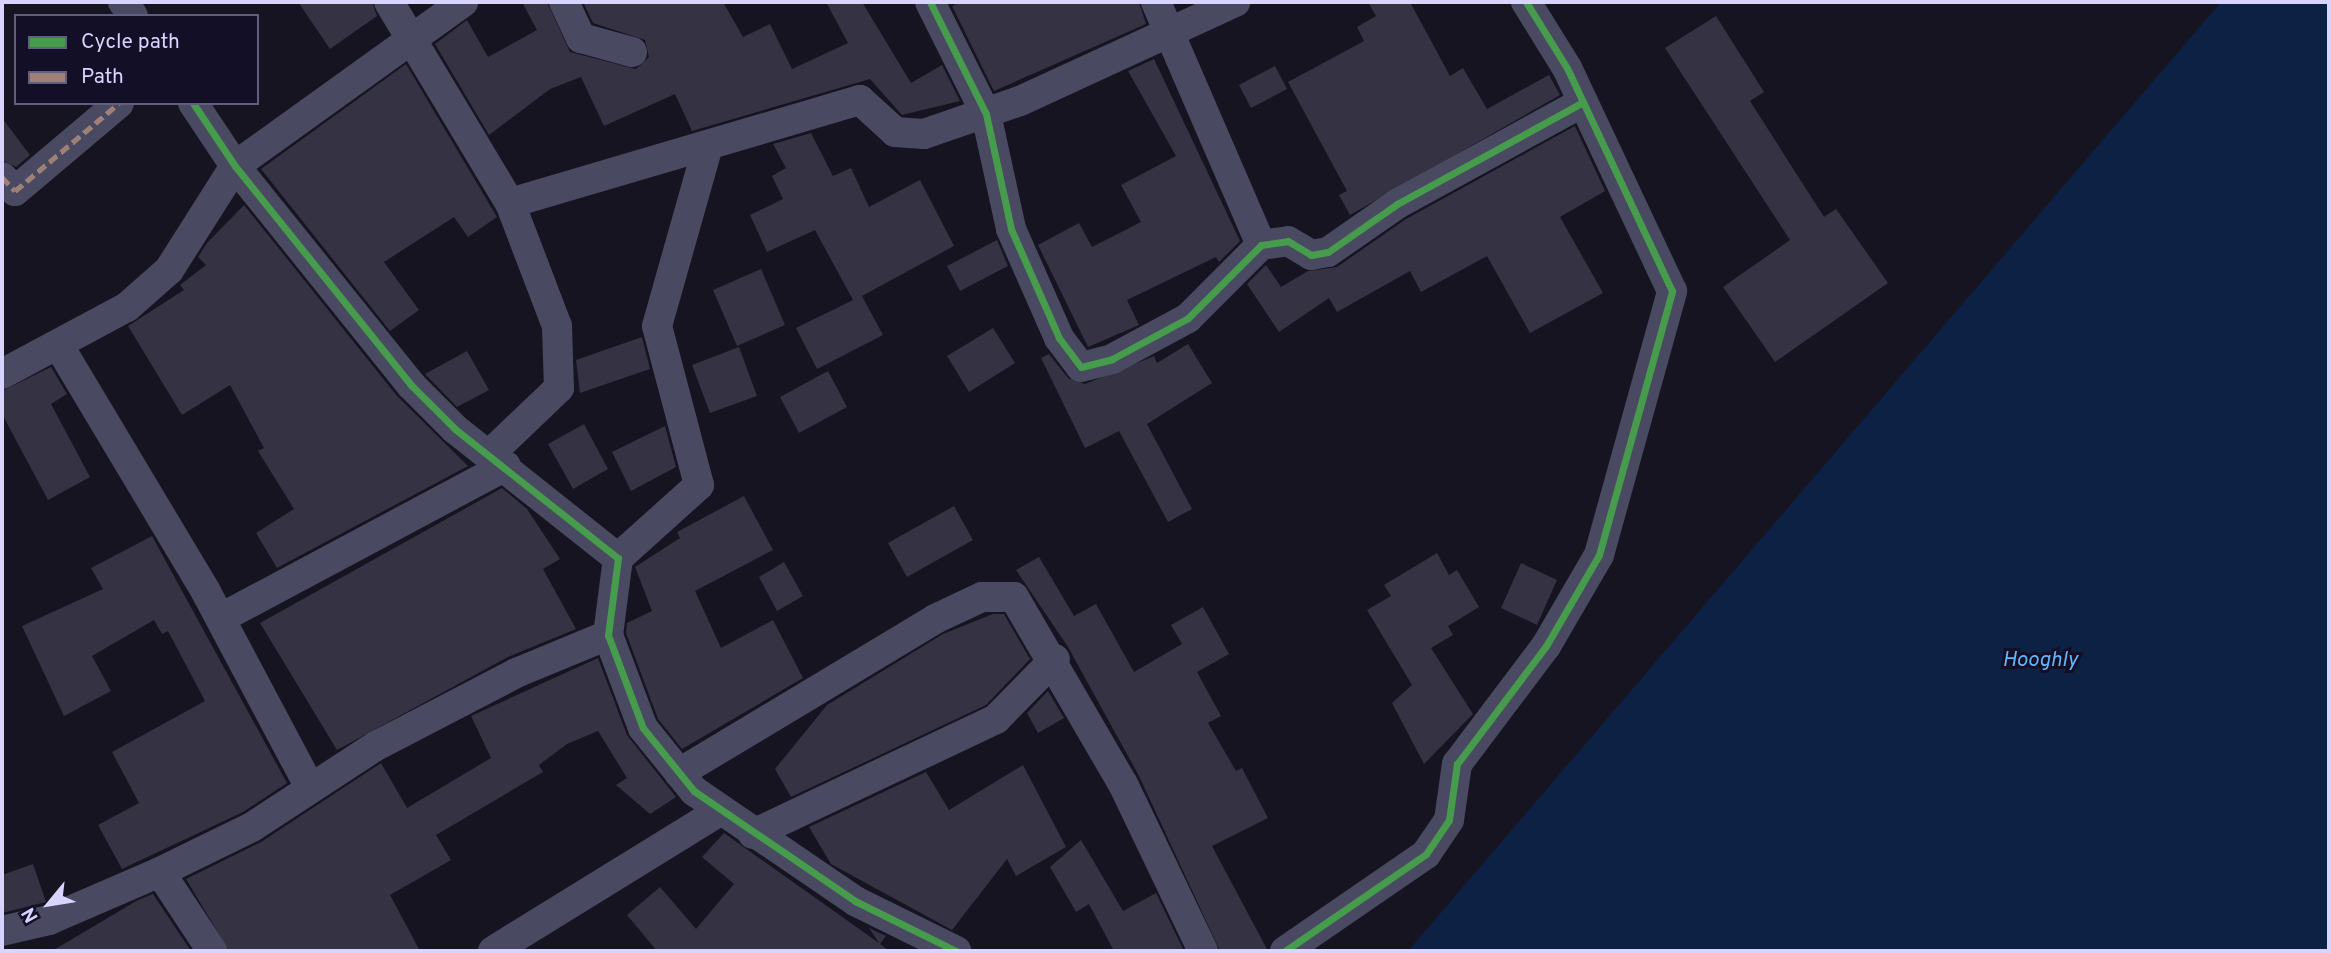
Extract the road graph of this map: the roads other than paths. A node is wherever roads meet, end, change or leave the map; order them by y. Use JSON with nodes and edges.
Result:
{"nodes":[{"id":1,"x":389,"y":2,"type":"edge"},
{"id":2,"x":463,"y":2,"type":"edge"},
{"id":3,"x":564,"y":2,"type":"edge"},
{"id":4,"x":930,"y":2,"type":"edge"},
{"id":5,"x":1156,"y":2,"type":"edge"},
{"id":6,"x":1235,"y":2,"type":"edge"},
{"id":7,"x":1526,"y":2,"type":"edge"},
{"id":8,"x":1173,"y":33,"type":"junction"},
{"id":9,"x":407,"y":40,"type":"junction"},
{"id":10,"x":632,"y":52,"type":"dead end"},
{"id":11,"x":1583,"y":102,"type":"junction"},
{"id":12,"x":117,"y":105,"type":"edge"},
{"id":13,"x":194,"y":105,"type":"edge"},
{"id":14,"x":986,"y":114,"type":"junction"},
{"id":15,"x":707,"y":149,"type":"junction"},
{"id":16,"x":235,"y":166,"type":"junction"},
{"id":17,"x":2,"y":177,"type":"edge"},
{"id":18,"x":510,"y":203,"type":"junction"},
{"id":19,"x":1261,"y":245,"type":"junction"},
{"id":20,"x":59,"y":346,"type":"junction"},
{"id":21,"x":2,"y":374,"type":"edge"},
{"id":22,"x":498,"y":460,"type":"junction"},
{"id":23,"x":618,"y":558,"type":"junction"},
{"id":24,"x":221,"y":618,"type":"junction"},
{"id":25,"x":608,"y":635,"type":"junction"},
{"id":26,"x":1055,"y":659,"type":"junction"},
{"id":27,"x":679,"y":773,"type":"junction"},
{"id":28,"x":310,"y":788,"type":"junction"},
{"id":29,"x":720,"y":810,"type":"junction"},
{"id":30,"x":753,"y":834,"type":"junction"},
{"id":31,"x":160,"y":872,"type":"junction"},
{"id":32,"x":18,"y":937,"type":"edge"},
{"id":33,"x":912,"y":944,"type":"edge"},
{"id":34,"x":212,"y":951,"type":"edge"},
{"id":35,"x":492,"y":951,"type":"edge"},
{"id":36,"x":956,"y":951,"type":"edge"},
{"id":37,"x":1203,"y":951,"type":"edge"},
{"id":38,"x":1285,"y":951,"type":"edge"}],
"edges":[{"from":1,"to":9,"type":"street"},
{"from":2,"to":9,"type":"street"},
{"from":3,"to":10,"type":"street"},
{"from":4,"to":14,"type":"street"},
{"from":5,"to":8,"type":"street"},
{"from":6,"to":8,"type":"street"},
{"from":7,"to":11,"type":"street"},
{"from":8,"to":14,"type":"street"},
{"from":8,"to":19,"type":"street"},
{"from":9,"to":16,"type":"street"},
{"from":9,"to":18,"type":"street"},
{"from":11,"to":19,"type":"street"},
{"from":11,"to":38,"type":"street"},
{"from":12,"to":17,"type":"street"},
{"from":13,"to":16,"type":"street"},
{"from":14,"to":15,"type":"street"},
{"from":14,"to":19,"type":"street"},
{"from":15,"to":18,"type":"street"},
{"from":15,"to":23,"type":"street"},
{"from":16,"to":20,"type":"street"},
{"from":16,"to":22,"type":"street"},
{"from":18,"to":22,"type":"street"},
{"from":20,"to":21,"type":"street"},
{"from":20,"to":24,"type":"street"},
{"from":22,"to":23,"type":"street"},
{"from":22,"to":24,"type":"street"},
{"from":23,"to":25,"type":"street"},
{"from":24,"to":28,"type":"street"},
{"from":25,"to":27,"type":"street"},
{"from":25,"to":28,"type":"street"},
{"from":26,"to":27,"type":"street"},
{"from":26,"to":30,"type":"street"},
{"from":26,"to":37,"type":"street"},
{"from":27,"to":29,"type":"street"},
{"from":28,"to":31,"type":"street"},
{"from":29,"to":30,"type":"street"},
{"from":29,"to":35,"type":"street"},
{"from":30,"to":33,"type":"street"},
{"from":31,"to":32,"type":"street"},
{"from":31,"to":34,"type":"street"},
{"from":33,"to":36,"type":"street"}]}
